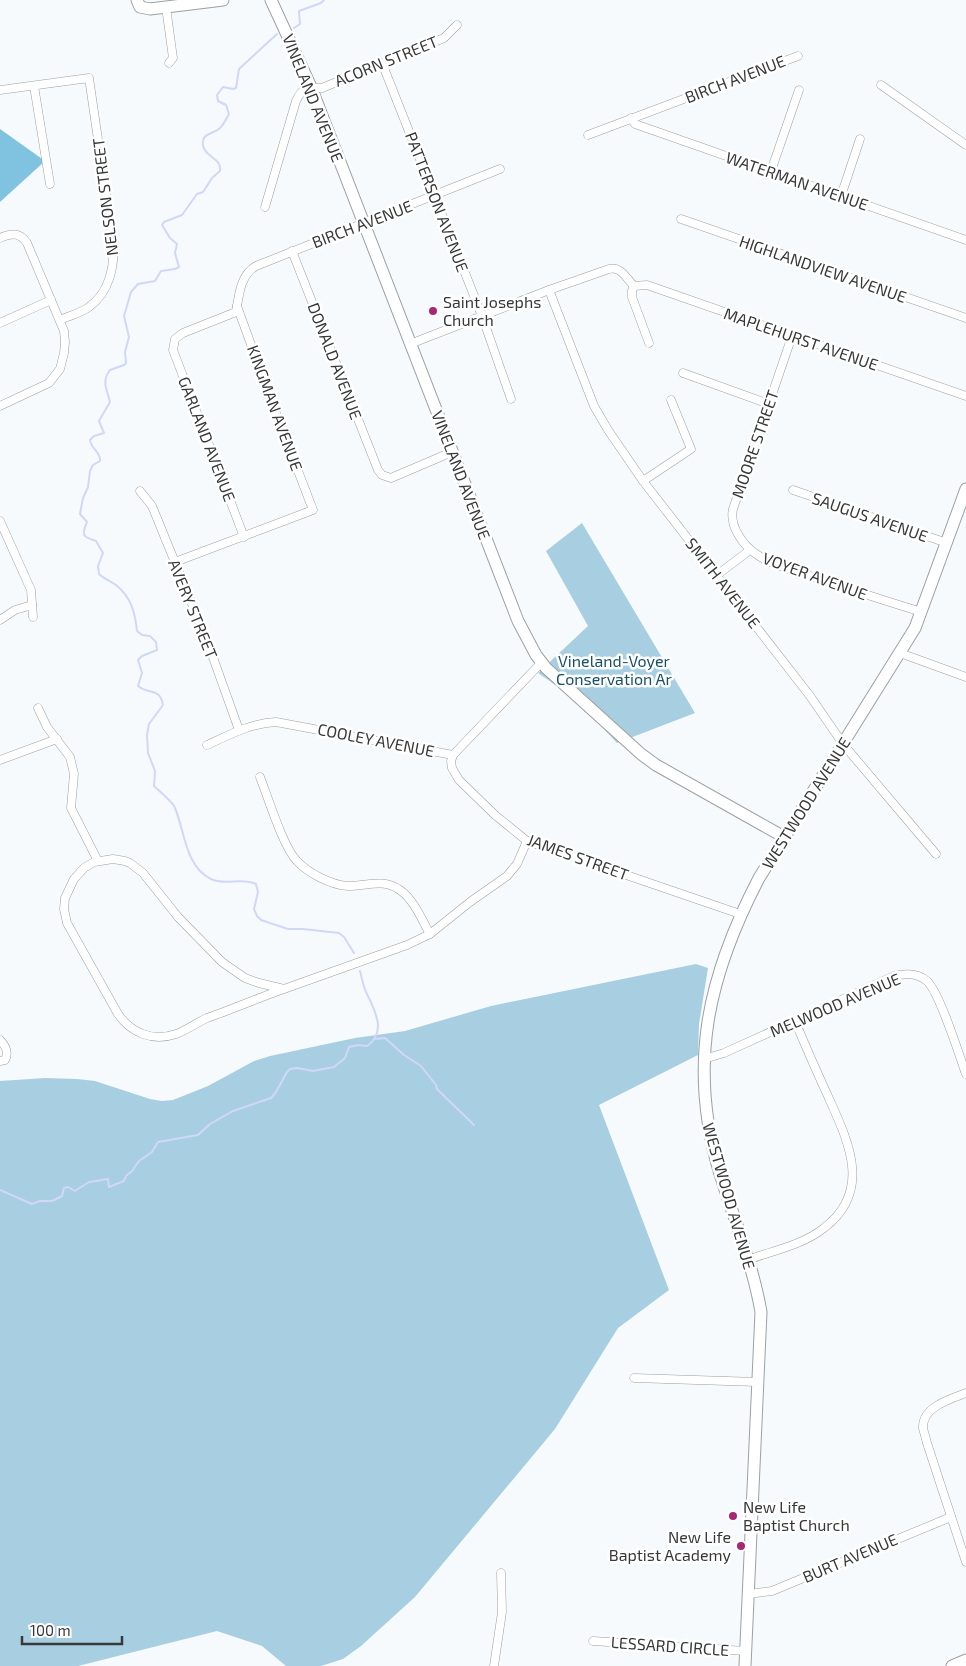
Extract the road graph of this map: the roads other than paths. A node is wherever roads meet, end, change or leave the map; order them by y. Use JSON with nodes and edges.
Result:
{"nodes":[{"id":1,"x":223,"y":0,"type":"edge"},
{"id":2,"x":138,"y":3,"type":"edge"},
{"id":3,"x":273,"y":3,"type":"edge"},
{"id":4,"x":166,"y":7,"type":"junction"},
{"id":5,"x":457,"y":25,"type":"dead end"},
{"id":6,"x":798,"y":56,"type":"dead end"},
{"id":7,"x":169,"y":63,"type":"dead end"},
{"id":8,"x":382,"y":63,"type":"junction"},
{"id":9,"x":881,"y":85,"type":"dead end"},
{"id":10,"x":34,"y":86,"type":"junction"},
{"id":11,"x":311,"y":87,"type":"junction"},
{"id":12,"x":0,"y":90,"type":"edge"},
{"id":13,"x":799,"y":90,"type":"dead end"},
{"id":14,"x":632,"y":118,"type":"junction"},
{"id":15,"x":588,"y":135,"type":"dead end"},
{"id":16,"x":860,"y":139,"type":"dead end"},
{"id":17,"x":966,"y":144,"type":"edge"},
{"id":18,"x":500,"y":170,"type":"dead end"},
{"id":19,"x":771,"y":171,"type":"junction"},
{"id":20,"x":50,"y":184,"type":"dead end"},
{"id":21,"x":434,"y":196,"type":"junction"},
{"id":22,"x":841,"y":196,"type":"junction"},
{"id":23,"x":264,"y":207,"type":"dead end"},
{"id":24,"x":681,"y":219,"type":"dead end"},
{"id":25,"x":363,"y":223,"type":"junction"},
{"id":26,"x":0,"y":238,"type":"edge"},
{"id":27,"x":966,"y":240,"type":"edge"},
{"id":28,"x":292,"y":251,"type":"junction"},
{"id":29,"x":634,"y":286,"type":"junction"},
{"id":30,"x":549,"y":290,"type":"junction"},
{"id":31,"x":51,"y":300,"type":"junction"},
{"id":32,"x":237,"y":305,"type":"junction"},
{"id":33,"x":482,"y":316,"type":"junction"},
{"id":34,"x":966,"y":318,"type":"edge"},
{"id":35,"x":60,"y":320,"type":"junction"},
{"id":36,"x":0,"y":323,"type":"edge"},
{"id":37,"x":792,"y":336,"type":"junction"},
{"id":38,"x":649,"y":343,"type":"dead end"},
{"id":39,"x":410,"y":344,"type":"junction"},
{"id":40,"x":683,"y":373,"type":"dead end"},
{"id":41,"x":966,"y":396,"type":"edge"},
{"id":42,"x":511,"y":399,"type":"dead end"},
{"id":43,"x":671,"y":400,"type":"dead end"},
{"id":44,"x":769,"y":404,"type":"junction"},
{"id":45,"x":0,"y":406,"type":"edge"},
{"id":46,"x":452,"y":452,"type":"junction"},
{"id":47,"x":643,"y":481,"type":"junction"},
{"id":48,"x":966,"y":489,"type":"edge"},
{"id":49,"x":793,"y":490,"type":"dead end"},
{"id":50,"x":140,"y":491,"type":"dead end"},
{"id":51,"x":0,"y":521,"type":"edge"},
{"id":52,"x":244,"y":537,"type":"junction"},
{"id":53,"x":947,"y":543,"type":"junction"},
{"id":54,"x":750,"y":550,"type":"junction"},
{"id":55,"x":175,"y":562,"type":"junction"},
{"id":56,"x":717,"y":575,"type":"junction"},
{"id":57,"x":32,"y":605,"type":"junction"},
{"id":58,"x":922,"y":612,"type":"junction"},
{"id":59,"x":34,"y":617,"type":"dead end"},
{"id":60,"x":0,"y":620,"type":"edge"},
{"id":61,"x":900,"y":653,"type":"junction"},
{"id":62,"x":541,"y":663,"type":"junction"},
{"id":63,"x":966,"y":677,"type":"edge"},
{"id":64,"x":38,"y":708,"type":"dead end"},
{"id":65,"x":239,"y":730,"type":"junction"},
{"id":66,"x":57,"y":738,"type":"junction"},
{"id":67,"x":843,"y":744,"type":"junction"},
{"id":68,"x":207,"y":745,"type":"dead end"},
{"id":69,"x":453,"y":755,"type":"junction"},
{"id":70,"x":0,"y":760,"type":"edge"},
{"id":71,"x":260,"y":777,"type":"dead end"},
{"id":72,"x":784,"y":837,"type":"junction"},
{"id":73,"x":528,"y":841,"type":"junction"},
{"id":74,"x":936,"y":854,"type":"dead end"},
{"id":75,"x":98,"y":861,"type":"junction"},
{"id":76,"x":740,"y":914,"type":"junction"},
{"id":77,"x":430,"y":934,"type":"junction"},
{"id":78,"x":284,"y":989,"type":"junction"},
{"id":79,"x":795,"y":1021,"type":"junction"},
{"id":80,"x":0,"y":1040,"type":"edge"},
{"id":81,"x":704,"y":1059,"type":"junction"},
{"id":82,"x":0,"y":1061,"type":"edge"},
{"id":83,"x":966,"y":1074,"type":"edge"},
{"id":84,"x":747,"y":1260,"type":"junction"},
{"id":85,"x":634,"y":1378,"type":"dead end"},
{"id":86,"x":758,"y":1382,"type":"junction"},
{"id":87,"x":966,"y":1393,"type":"edge"},
{"id":88,"x":951,"y":1516,"type":"junction"},
{"id":89,"x":966,"y":1562,"type":"edge"},
{"id":90,"x":501,"y":1573,"type":"dead end"},
{"id":91,"x":748,"y":1594,"type":"junction"},
{"id":92,"x":593,"y":1641,"type":"dead end"},
{"id":93,"x":746,"y":1651,"type":"junction"},
{"id":94,"x":966,"y":1660,"type":"edge"},
{"id":95,"x":494,"y":1666,"type":"edge"},
{"id":96,"x":745,"y":1666,"type":"edge"},
{"id":97,"x":952,"y":1666,"type":"edge"}],
"edges":[{"from":1,"to":4,"type":"street"},
{"from":2,"to":4,"type":"street"},
{"from":3,"to":11,"type":"street","name":"VINELAND AVENUE"},
{"from":4,"to":7,"type":"street"},
{"from":5,"to":8,"type":"street","name":"ACORN STREET"},
{"from":6,"to":14,"type":"street","name":"BIRCH AVENUE"},
{"from":8,"to":11,"type":"street","name":"ACORN STREET"},
{"from":8,"to":21,"type":"street","name":"PATTERSON AVENUE"},
{"from":9,"to":17,"type":"street"},
{"from":10,"to":12,"type":"street"},
{"from":10,"to":20,"type":"street"},
{"from":10,"to":35,"type":"street","name":"NELSON STREET"},
{"from":11,"to":23,"type":"street"},
{"from":11,"to":25,"type":"street","name":"VINELAND AVENUE"},
{"from":13,"to":19,"type":"street"},
{"from":14,"to":15,"type":"street","name":"BIRCH AVENUE"},
{"from":14,"to":19,"type":"street","name":"WATERMAN AVENUE"},
{"from":16,"to":22,"type":"street"},
{"from":18,"to":21,"type":"street","name":"BIRCH AVENUE"},
{"from":19,"to":22,"type":"street","name":"WATERMAN AVENUE"},
{"from":21,"to":25,"type":"street","name":"BIRCH AVENUE"},
{"from":21,"to":33,"type":"street","name":"PATTERSON AVENUE"},
{"from":22,"to":27,"type":"street","name":"WATERMAN AVENUE"},
{"from":24,"to":34,"type":"street","name":"HIGHLANDVIEW AVENUE"},
{"from":25,"to":28,"type":"street","name":"BIRCH AVENUE"},
{"from":25,"to":39,"type":"street","name":"VINELAND AVENUE"},
{"from":26,"to":31,"type":"street"},
{"from":28,"to":32,"type":"street","name":"BIRCH AVENUE"},
{"from":28,"to":46,"type":"street","name":"DONALD AVENUE"},
{"from":29,"to":30,"type":"street"},
{"from":29,"to":37,"type":"street","name":"MAPLEHURST AVENUE"},
{"from":29,"to":38,"type":"street"},
{"from":30,"to":33,"type":"street"},
{"from":30,"to":47,"type":"street","name":"SMITH AVENUE"},
{"from":31,"to":35,"type":"street"},
{"from":31,"to":36,"type":"street"},
{"from":32,"to":52,"type":"street","name":"GARLAND AVENUE"},
{"from":32,"to":52,"type":"street","name":"KINGMAN AVENUE"},
{"from":33,"to":39,"type":"street"},
{"from":33,"to":42,"type":"street","name":"PATTERSON AVENUE"},
{"from":35,"to":45,"type":"street"},
{"from":37,"to":41,"type":"street","name":"MAPLEHURST AVENUE"},
{"from":37,"to":44,"type":"street","name":"MOORE STREET"},
{"from":39,"to":46,"type":"street","name":"VINELAND AVENUE"},
{"from":40,"to":44,"type":"street"},
{"from":43,"to":47,"type":"street"},
{"from":44,"to":54,"type":"street","name":"MOORE STREET"},
{"from":46,"to":62,"type":"street","name":"VINELAND AVENUE"},
{"from":47,"to":56,"type":"street","name":"SMITH AVENUE"},
{"from":48,"to":53,"type":"street","name":"WESTWOOD AVENUE"},
{"from":49,"to":53,"type":"street","name":"SAUGUS AVENUE"},
{"from":50,"to":55,"type":"street","name":"AVERY STREET"},
{"from":51,"to":57,"type":"street"},
{"from":52,"to":55,"type":"street"},
{"from":53,"to":58,"type":"street","name":"WESTWOOD AVENUE"},
{"from":54,"to":56,"type":"street","name":"VOYER AVENUE"},
{"from":54,"to":58,"type":"street","name":"VOYER AVENUE"},
{"from":55,"to":65,"type":"street","name":"AVERY STREET"},
{"from":56,"to":67,"type":"street","name":"SMITH AVENUE"},
{"from":57,"to":59,"type":"street"},
{"from":57,"to":60,"type":"street"},
{"from":58,"to":61,"type":"street","name":"WESTWOOD AVENUE"},
{"from":61,"to":63,"type":"street"},
{"from":61,"to":67,"type":"street","name":"WESTWOOD AVENUE"},
{"from":62,"to":69,"type":"street","name":"COOLEY AVENUE"},
{"from":62,"to":72,"type":"street","name":"VINELAND AVENUE"},
{"from":64,"to":66,"type":"street"},
{"from":65,"to":68,"type":"street","name":"COOLEY AVENUE"},
{"from":65,"to":69,"type":"street","name":"COOLEY AVENUE"},
{"from":66,"to":70,"type":"street"},
{"from":66,"to":75,"type":"street"},
{"from":67,"to":72,"type":"street","name":"WESTWOOD AVENUE"},
{"from":67,"to":74,"type":"street","name":"SMITH AVENUE"},
{"from":69,"to":73,"type":"street","name":"JAMES STREET"},
{"from":71,"to":77,"type":"street"},
{"from":72,"to":76,"type":"street","name":"WESTWOOD AVENUE"},
{"from":73,"to":76,"type":"street","name":"JAMES STREET"},
{"from":73,"to":77,"type":"street"},
{"from":75,"to":78,"type":"street"},
{"from":75,"to":78,"type":"street"},
{"from":76,"to":81,"type":"street","name":"WESTWOOD AVENUE"},
{"from":77,"to":78,"type":"street"},
{"from":79,"to":81,"type":"street","name":"MELWOOD AVENUE"},
{"from":79,"to":83,"type":"street","name":"MELWOOD AVENUE"},
{"from":79,"to":84,"type":"street"},
{"from":80,"to":82,"type":"street"},
{"from":81,"to":84,"type":"street","name":"WESTWOOD AVENUE"},
{"from":84,"to":86,"type":"street","name":"WESTWOOD AVENUE"},
{"from":85,"to":86,"type":"street"},
{"from":86,"to":91,"type":"street","name":"WESTWOOD AVENUE"},
{"from":87,"to":88,"type":"street"},
{"from":88,"to":89,"type":"street"},
{"from":88,"to":91,"type":"street","name":"BURT AVENUE"},
{"from":90,"to":95,"type":"street"},
{"from":91,"to":93,"type":"street","name":"WESTWOOD AVENUE"},
{"from":92,"to":93,"type":"street","name":"LESSARD CIRCLE"},
{"from":93,"to":96,"type":"street","name":"WESTWOOD AVENUE"},
{"from":94,"to":97,"type":"street"}]}
